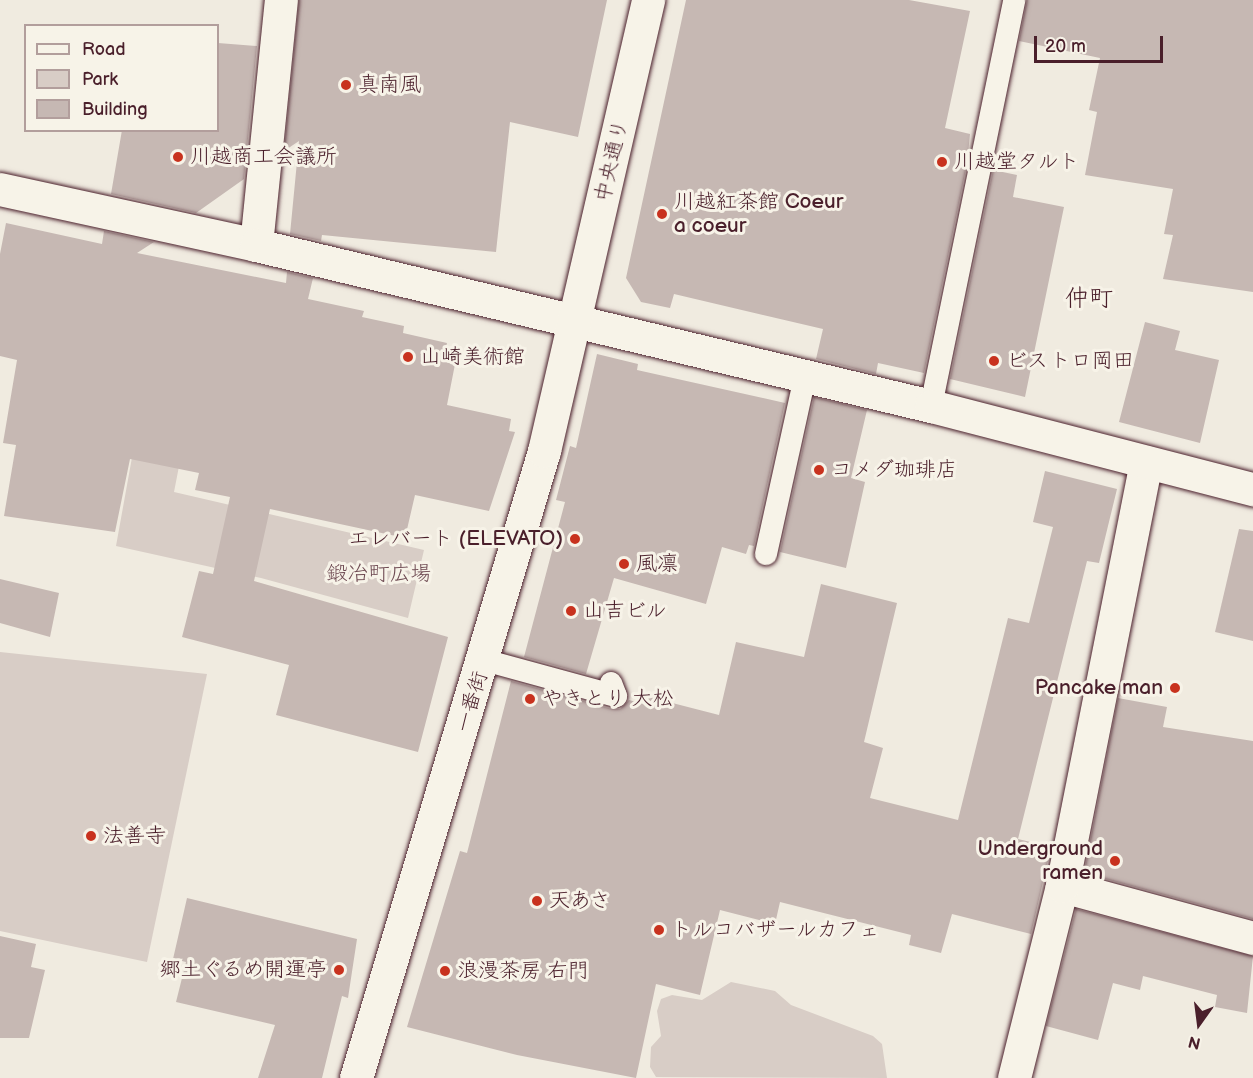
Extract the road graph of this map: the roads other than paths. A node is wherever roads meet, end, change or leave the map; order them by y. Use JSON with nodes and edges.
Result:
{"nodes":[{"id":1,"x":281,"y":0,"type":"edge"},
{"id":2,"x":648,"y":0,"type":"edge"},
{"id":3,"x":1014,"y":0,"type":"edge"},
{"id":4,"x":0,"y":189,"type":"edge"},
{"id":5,"x":256,"y":245,"type":"junction"},
{"id":6,"x":576,"y":322,"type":"junction"},
{"id":7,"x":804,"y":376,"type":"junction"},
{"id":8,"x":931,"y":406,"type":"junction"},
{"id":9,"x":1146,"y":462,"type":"junction"},
{"id":10,"x":1253,"y":489,"type":"edge"},
{"id":11,"x":766,"y":554,"type":"dead end"},
{"id":12,"x":484,"y":660,"type":"junction"},
{"id":13,"x":610,"y":684,"type":"dead end"},
{"id":14,"x":1062,"y":886,"type":"junction"},
{"id":15,"x":1253,"y":938,"type":"edge"},
{"id":16,"x":356,"y":1078,"type":"edge"},
{"id":17,"x":1014,"y":1078,"type":"edge"}],
"edges":[{"from":1,"to":5,"type":"street"},
{"from":2,"to":6,"type":"street","name":"中央通り"},
{"from":3,"to":8,"type":"lane"},
{"from":4,"to":5,"type":"street"},
{"from":5,"to":6,"type":"street"},
{"from":6,"to":7,"type":"street"},
{"from":6,"to":12,"type":"street","name":"一番街"},
{"from":7,"to":8,"type":"street"},
{"from":7,"to":11,"type":"lane"},
{"from":8,"to":9,"type":"street"},
{"from":9,"to":10,"type":"street"},
{"from":9,"to":14,"type":"street"},
{"from":12,"to":13,"type":"lane"},
{"from":12,"to":16,"type":"street","name":"一番街"},
{"from":14,"to":15,"type":"street"},
{"from":14,"to":17,"type":"street"}]}
